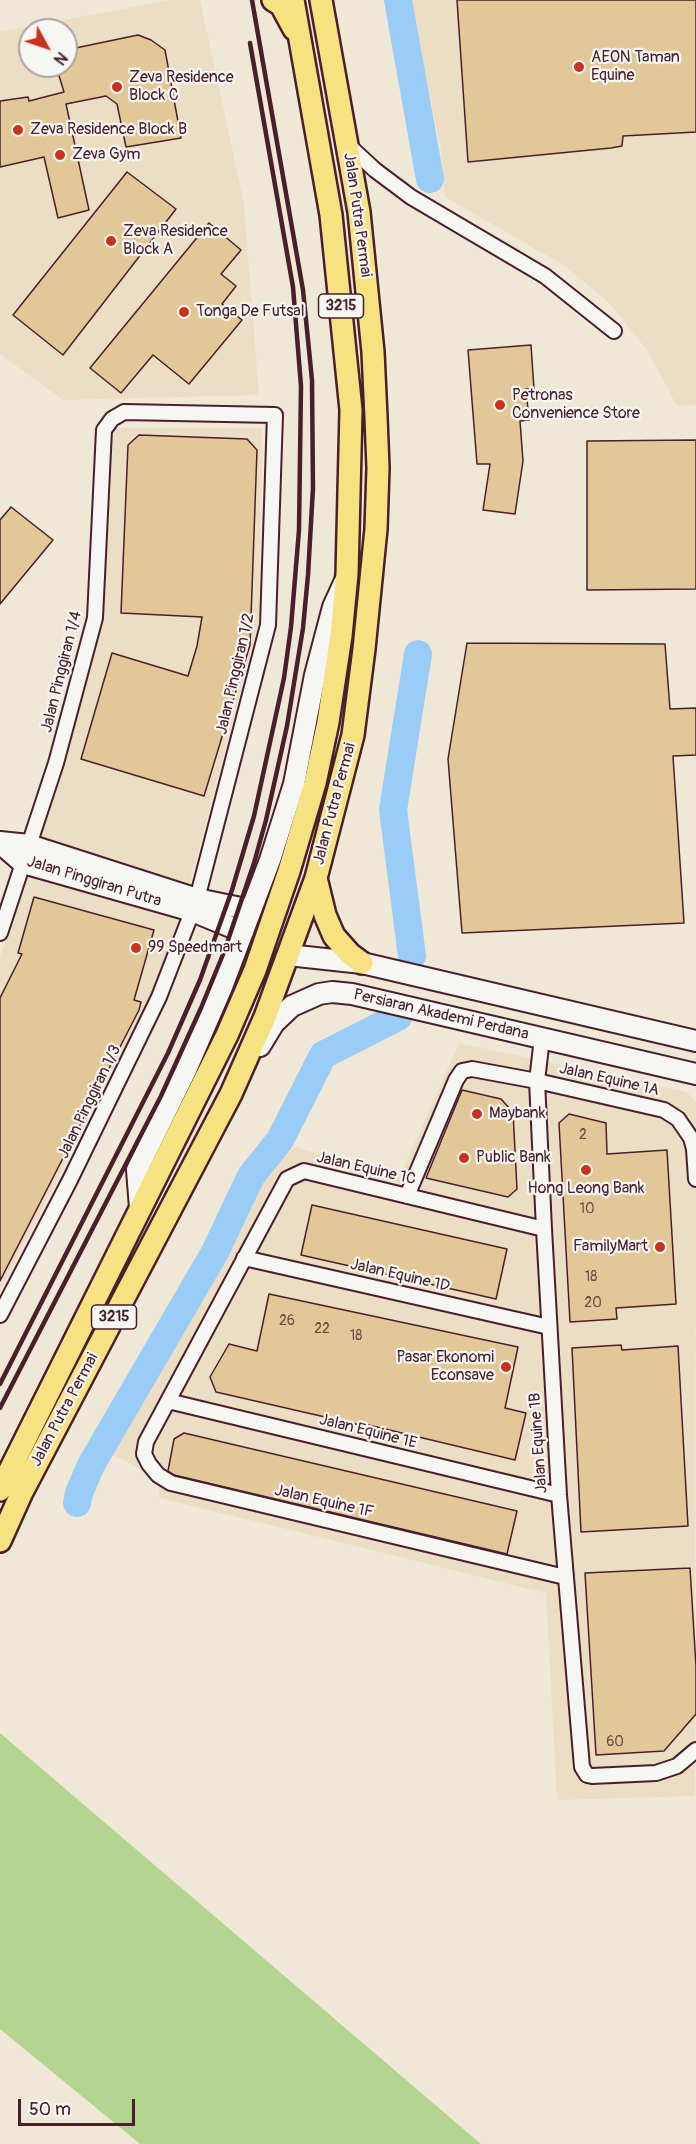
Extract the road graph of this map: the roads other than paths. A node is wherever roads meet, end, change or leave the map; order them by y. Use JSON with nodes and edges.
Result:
{"nodes":[{"id":1,"x":273,"y":0,"type":"edge"},
{"id":2,"x":293,"y":0,"type":"edge"},
{"id":3,"x":321,"y":0,"type":"edge"},
{"id":4,"x":334,"y":0,"type":"edge"},
{"id":5,"x":300,"y":40,"type":"junction"},
{"id":6,"x":338,"y":97,"type":"junction"},
{"id":7,"x":346,"y":143,"type":"junction"},
{"id":8,"x":614,"y":331,"type":"dead end"},
{"id":9,"x":275,"y":415,"type":"joint"},
{"id":10,"x":347,"y":574,"type":"junction"},
{"id":11,"x":0,"y":843,"type":"edge"},
{"id":12,"x":26,"y":854,"type":"junction"},
{"id":13,"x":316,"y":878,"type":"junction"},
{"id":14,"x":195,"y":905,"type":"junction"},
{"id":15,"x":251,"y":910,"type":"junction"},
{"id":16,"x":243,"y":932,"type":"junction"},
{"id":17,"x":0,"y":933,"type":"edge"},
{"id":18,"x":288,"y":955,"type":"junction"},
{"id":19,"x":362,"y":963,"type":"junction"},
{"id":20,"x":255,"y":970,"type":"junction"},
{"id":21,"x":542,"y":1038,"type":"junction"},
{"id":22,"x":696,"y":1041,"type":"edge"},
{"id":23,"x":696,"y":1074,"type":"edge"},
{"id":24,"x":537,"y":1081,"type":"junction"},
{"id":25,"x":231,"y":1094,"type":"junction"},
{"id":26,"x":696,"y":1179,"type":"edge"},
{"id":27,"x":407,"y":1196,"type":"junction"},
{"id":28,"x":140,"y":1208,"type":"junction"},
{"id":29,"x":544,"y":1229,"type":"junction"},
{"id":30,"x":244,"y":1258,"type":"junction"},
{"id":31,"x":0,"y":1315,"type":"edge"},
{"id":32,"x":549,"y":1327,"type":"junction"},
{"id":33,"x":168,"y":1401,"type":"junction"},
{"id":34,"x":0,"y":1490,"type":"edge"},
{"id":35,"x":559,"y":1495,"type":"junction"},
{"id":36,"x":0,"y":1541,"type":"edge"},
{"id":37,"x":565,"y":1577,"type":"junction"},
{"id":38,"x":696,"y":1750,"type":"edge"}],
"edges":[{"from":1,"to":5,"type":"main road"},
{"from":2,"to":5,"type":"main road","name":"Jalan Putra Permai","number":"3215"},
{"from":3,"to":6,"type":"main road","name":"Jalan Putra Permai","number":"3215"},
{"from":4,"to":6,"type":"main road"},
{"from":5,"to":10,"type":"main road","name":"Jalan Putra Permai","number":"3215"},
{"from":6,"to":7,"type":"main road","name":"Jalan Putra Permai","number":"3215"},
{"from":7,"to":8,"type":"street"},
{"from":7,"to":13,"type":"main road","name":"Jalan Putra Permai","number":"3215"},
{"from":9,"to":12,"type":"street","name":"Jalan Pinggiran 1/4"},
{"from":9,"to":14,"type":"street","name":"Jalan Pinggiran 1/2"},
{"from":10,"to":15,"type":"street"},
{"from":10,"to":20,"type":"main road","name":"Jalan Putra Permai","number":"3215"},
{"from":11,"to":12,"type":"street","name":"Jalan Pinggiran Putra"},
{"from":12,"to":14,"type":"street","name":"Jalan Pinggiran Putra"},
{"from":12,"to":17,"type":"street","name":"Jalan Pinggiran 1/4"},
{"from":13,"to":18,"type":"main road","name":"Jalan Putra Permai","number":"3215"},
{"from":13,"to":19,"type":"main road"},
{"from":14,"to":15,"type":"street"},
{"from":14,"to":16,"type":"street"},
{"from":14,"to":31,"type":"street","name":"Jalan Pinggiran 1/3"},
{"from":15,"to":16,"type":"street"},
{"from":16,"to":28,"type":"street"},
{"from":18,"to":19,"type":"street","name":"Persiaran Akademi Perdana"},
{"from":18,"to":20,"type":"main road"},
{"from":18,"to":25,"type":"main road","name":"Jalan Putra Permai","number":"3215"},
{"from":19,"to":22,"type":"street","name":"Persiaran Akademi Perdana"},
{"from":20,"to":28,"type":"main road","name":"Jalan Putra Permai","number":"3215"},
{"from":21,"to":23,"type":"street","name":"Persiaran Akademi Perdana"},
{"from":21,"to":24,"type":"street","name":"Jalan Equine 1B"},
{"from":21,"to":25,"type":"street","name":"Persiaran Akademi Perdana"},
{"from":24,"to":26,"type":"street","name":"Jalan Equine 1A"},
{"from":24,"to":27,"type":"street"},
{"from":24,"to":29,"type":"street","name":"Jalan Equine 1B"},
{"from":25,"to":36,"type":"main road","name":"Jalan Putra Permai","number":"3215"},
{"from":27,"to":29,"type":"street","name":"Jalan Equine 1C"},
{"from":27,"to":30,"type":"street","name":"Jalan Equine 1C"},
{"from":28,"to":34,"type":"main road","name":"Jalan Putra Permai","number":"3215"},
{"from":29,"to":32,"type":"street","name":"Jalan Equine 1B"},
{"from":30,"to":32,"type":"street","name":"Jalan Equine 1D"},
{"from":30,"to":33,"type":"street","name":"Jalan Equine 1C"},
{"from":32,"to":35,"type":"street","name":"Jalan Equine 1B"},
{"from":33,"to":35,"type":"street","name":"Jalan Equine 1E"},
{"from":33,"to":37,"type":"street","name":"Jalan Equine 1F"},
{"from":35,"to":37,"type":"street","name":"Jalan Equine 1B"},
{"from":37,"to":38,"type":"street","name":"Jalan Equine 1B"}]}
